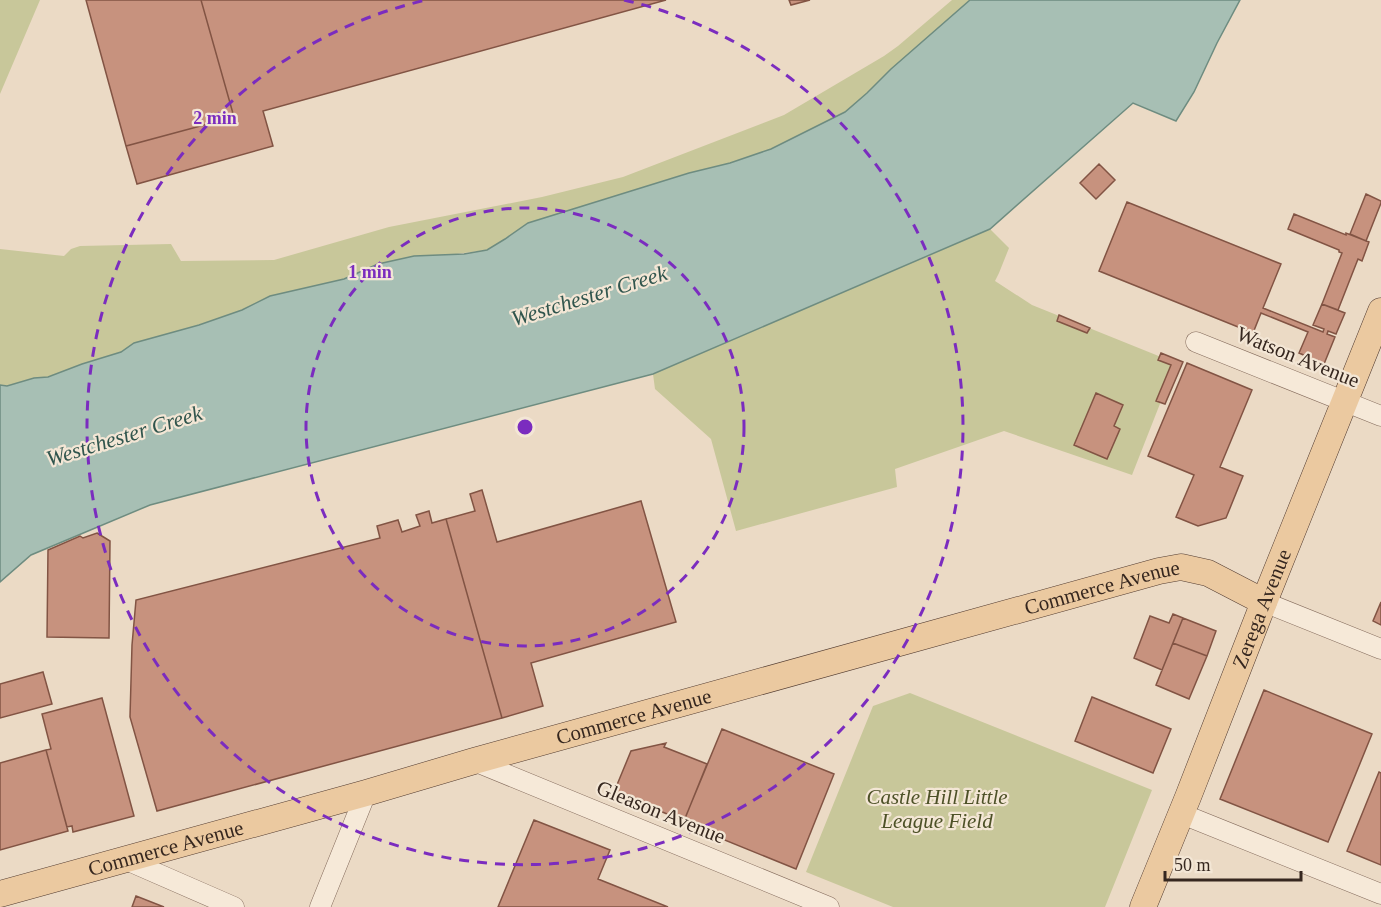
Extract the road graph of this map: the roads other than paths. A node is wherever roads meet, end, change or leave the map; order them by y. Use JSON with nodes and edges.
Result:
{"nodes":[{"id":1,"x":1381,"y":311,"type":"edge"},
{"id":2,"x":1196,"y":342,"type":"dead end"},
{"id":3,"x":1344,"y":401,"type":"junction"},
{"id":4,"x":1381,"y":416,"type":"edge"},
{"id":5,"x":1264,"y":602,"type":"junction"},
{"id":6,"x":1381,"y":649,"type":"edge"},
{"id":7,"x":474,"y":761,"type":"junction"},
{"id":8,"x":366,"y":793,"type":"junction"},
{"id":9,"x":1182,"y":814,"type":"junction"},
{"id":10,"x":124,"y":860,"type":"junction"},
{"id":11,"x":0,"y":894,"type":"edge"},
{"id":12,"x":1381,"y":894,"type":"edge"},
{"id":13,"x":234,"y":907,"type":"edge"},
{"id":14,"x":320,"y":907,"type":"edge"},
{"id":15,"x":829,"y":907,"type":"edge"},
{"id":16,"x":1143,"y":907,"type":"edge"}],
"edges":[{"from":1,"to":3,"type":"main road","name":"Zerega Avenue"},
{"from":2,"to":3,"type":"street","name":"Watson Avenue"},
{"from":3,"to":4,"type":"street","name":"Watson Avenue"},
{"from":3,"to":5,"type":"main road","name":"Zerega Avenue"},
{"from":5,"to":6,"type":"street"},
{"from":5,"to":7,"type":"main road","name":"Commerce Avenue"},
{"from":5,"to":9,"type":"main road","name":"Zerega Avenue"},
{"from":7,"to":8,"type":"main road","name":"Commerce Avenue"},
{"from":7,"to":15,"type":"street","name":"Gleason Avenue"},
{"from":8,"to":10,"type":"main road","name":"Commerce Avenue"},
{"from":8,"to":14,"type":"street"},
{"from":9,"to":12,"type":"street"},
{"from":9,"to":16,"type":"main road","name":"Zerega Avenue"},
{"from":10,"to":11,"type":"main road","name":"Commerce Avenue"},
{"from":10,"to":13,"type":"street"}]}
